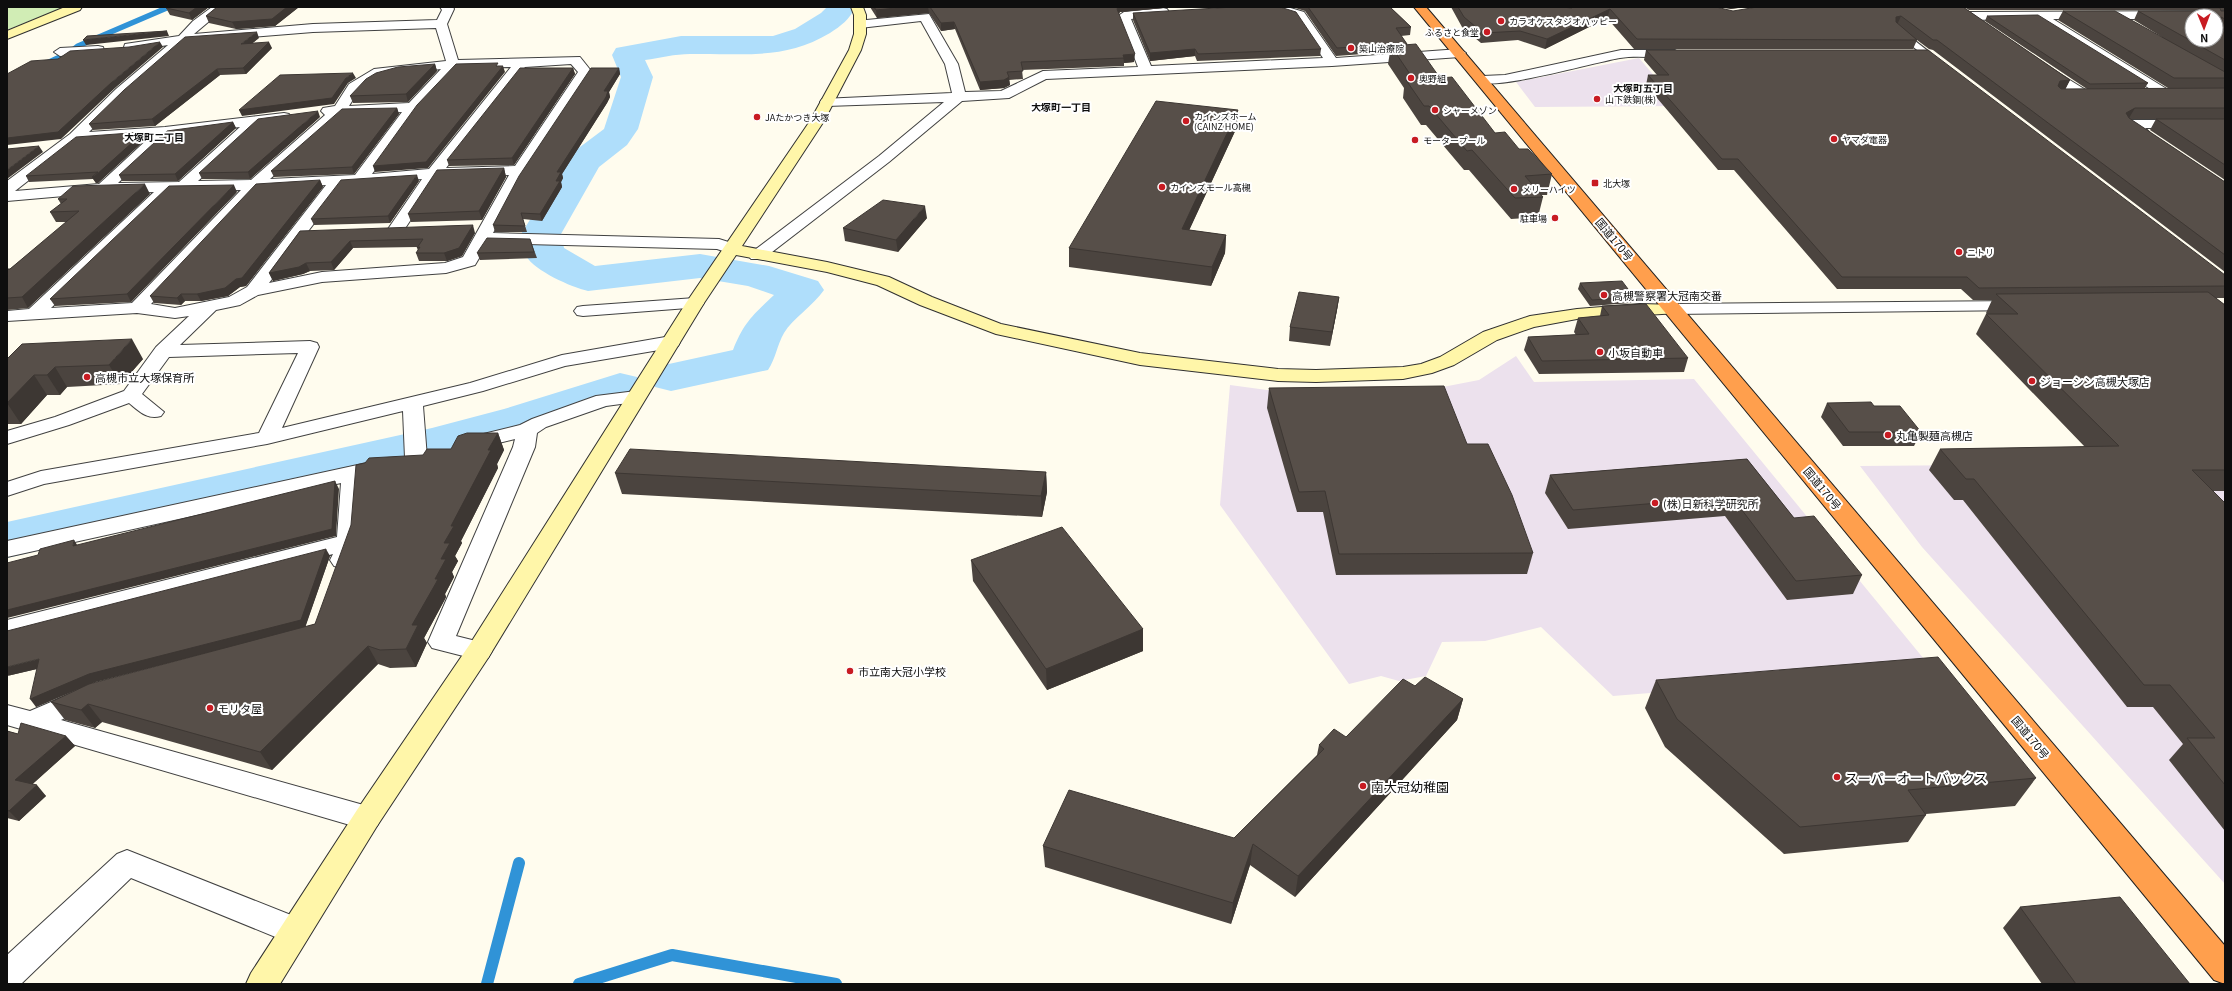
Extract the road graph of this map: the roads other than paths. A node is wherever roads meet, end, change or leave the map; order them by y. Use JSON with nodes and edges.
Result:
{"nodes":[{"id":1,"x":76,"y":7,"type":"edge"},
{"id":2,"x":220,"y":7,"type":"edge"},
{"id":3,"x":446,"y":7,"type":"edge"},
{"id":4,"x":451,"y":7,"type":"edge"},
{"id":5,"x":857,"y":7,"type":"edge"},
{"id":6,"x":1262,"y":7,"type":"edge"},
{"id":7,"x":1270,"y":7,"type":"edge"},
{"id":8,"x":1275,"y":7,"type":"edge"},
{"id":9,"x":1420,"y":7,"type":"edge"},
{"id":10,"x":1952,"y":7,"type":"edge"},
{"id":11,"x":2025,"y":7,"type":"edge"},
{"id":12,"x":2099,"y":7,"type":"edge"},
{"id":13,"x":2170,"y":7,"type":"edge"},
{"id":14,"x":1120,"y":11,"type":"edge"},
{"id":15,"x":1178,"y":11,"type":"edge"},
{"id":16,"x":2113,"y":15,"type":"junction"},
{"id":17,"x":2184,"y":15,"type":"edge"},
{"id":18,"x":1966,"y":16,"type":"junction"},
{"id":19,"x":2039,"y":16,"type":"junction"},
{"id":20,"x":2184,"y":17,"type":"edge"},
{"id":21,"x":441,"y":24,"type":"junction"},
{"id":22,"x":860,"y":24,"type":"junction"},
{"id":23,"x":2133,"y":27,"type":"edge"},
{"id":24,"x":1986,"y":29,"type":"edge"},
{"id":25,"x":1896,"y":30,"type":"edge"},
{"id":26,"x":7,"y":35,"type":"edge"},
{"id":27,"x":183,"y":39,"type":"junction"},
{"id":28,"x":60,"y":52,"type":"dead end"},
{"id":29,"x":1460,"y":53,"type":"junction"},
{"id":30,"x":1692,"y":54,"type":"edge"},
{"id":31,"x":1903,"y":54,"type":"edge"},
{"id":32,"x":1927,"y":54,"type":"junction"},
{"id":33,"x":2031,"y":60,"type":"edge"},
{"id":34,"x":1332,"y":62,"type":"junction"},
{"id":35,"x":522,"y":63,"type":"junction"},
{"id":36,"x":1940,"y":63,"type":"edge"},
{"id":37,"x":453,"y":64,"type":"junction"},
{"id":38,"x":1146,"y":70,"type":"junction"},
{"id":39,"x":1483,"y":80,"type":"junction"},
{"id":40,"x":2143,"y":94,"type":"edge"},
{"id":41,"x":2165,"y":94,"type":"junction"},
{"id":42,"x":2180,"y":94,"type":"edge"},
{"id":43,"x":2061,"y":95,"type":"edge"},
{"id":44,"x":2084,"y":95,"type":"junction"},
{"id":45,"x":2098,"y":95,"type":"edge"},
{"id":46,"x":959,"y":96,"type":"junction"},
{"id":47,"x":827,"y":102,"type":"junction"},
{"id":48,"x":413,"y":107,"type":"junction"},
{"id":49,"x":340,"y":109,"type":"junction"},
{"id":50,"x":311,"y":113,"type":"edge"},
{"id":51,"x":297,"y":115,"type":"edge"},
{"id":52,"x":254,"y":121,"type":"junction"},
{"id":53,"x":2208,"y":124,"type":"junction"},
{"id":54,"x":2225,"y":124,"type":"edge"},
{"id":55,"x":165,"y":132,"type":"junction"},
{"id":56,"x":2225,"y":135,"type":"edge"},
{"id":57,"x":69,"y":140,"type":"junction"},
{"id":58,"x":2154,"y":141,"type":"edge"},
{"id":59,"x":36,"y":147,"type":"edge"},
{"id":60,"x":520,"y":170,"type":"junction"},
{"id":61,"x":434,"y":173,"type":"junction"},
{"id":62,"x":360,"y":179,"type":"junction"},
{"id":63,"x":338,"y":180,"type":"junction"},
{"id":64,"x":255,"y":184,"type":"junction"},
{"id":65,"x":176,"y":186,"type":"junction"},
{"id":66,"x":7,"y":188,"type":"edge"},
{"id":67,"x":104,"y":188,"type":"junction"},
{"id":68,"x":7,"y":196,"type":"edge"},
{"id":69,"x":418,"y":228,"type":"edge"},
{"id":70,"x":480,"y":230,"type":"junction"},
{"id":71,"x":298,"y":232,"type":"junction"},
{"id":72,"x":320,"y":232,"type":"edge"},
{"id":73,"x":732,"y":249,"type":"junction"},
{"id":74,"x":757,"y":255,"type":"junction"},
{"id":75,"x":253,"y":291,"type":"junction"},
{"id":76,"x":696,"y":303,"type":"junction"},
{"id":77,"x":210,"y":306,"type":"junction"},
{"id":78,"x":2034,"y":306,"type":"edge"},
{"id":79,"x":137,"y":308,"type":"junction"},
{"id":80,"x":1673,"y":309,"type":"junction"},
{"id":81,"x":583,"y":311,"type":"dead end"},
{"id":82,"x":34,"y":314,"type":"junction"},
{"id":83,"x":7,"y":316,"type":"edge"},
{"id":84,"x":671,"y":342,"type":"junction"},
{"id":85,"x":163,"y":351,"type":"junction"},
{"id":86,"x":131,"y":395,"type":"junction"},
{"id":87,"x":636,"y":397,"type":"junction"},
{"id":88,"x":413,"y":403,"type":"junction"},
{"id":89,"x":154,"y":412,"type":"dead end"},
{"id":90,"x":527,"y":430,"type":"junction"},
{"id":91,"x":7,"y":438,"type":"edge"},
{"id":92,"x":267,"y":438,"type":"junction"},
{"id":93,"x":416,"y":458,"type":"junction"},
{"id":94,"x":352,"y":473,"type":"junction"},
{"id":95,"x":7,"y":489,"type":"edge"},
{"id":96,"x":348,"y":542,"type":"junction"},
{"id":97,"x":7,"y":549,"type":"edge"},
{"id":98,"x":336,"y":578,"type":"edge"},
{"id":99,"x":7,"y":629,"type":"edge"},
{"id":100,"x":479,"y":650,"type":"junction"},
{"id":101,"x":111,"y":689,"type":"edge"},
{"id":102,"x":20,"y":719,"type":"edge"},
{"id":103,"x":368,"y":818,"type":"junction"},
{"id":104,"x":295,"y":931,"type":"junction"},
{"id":105,"x":2225,"y":970,"type":"edge"},
{"id":106,"x":7,"y":976,"type":"edge"},
{"id":107,"x":262,"y":984,"type":"edge"}],
"edges":[{"from":1,"to":26,"type":"street"},
{"from":2,"to":27,"type":"street"},
{"from":3,"to":4,"type":"street"},
{"from":3,"to":21,"type":"street"},
{"from":5,"to":22,"type":"street"},
{"from":6,"to":7,"type":"street"},
{"from":8,"to":34,"type":"street"},
{"from":9,"to":29,"type":"highway","name":"国道170号"},
{"from":10,"to":18,"type":"street"},
{"from":11,"to":19,"type":"street"},
{"from":12,"to":16,"type":"street"},
{"from":13,"to":17,"type":"street"},
{"from":14,"to":15,"type":"street"},
{"from":14,"to":38,"type":"street"},
{"from":16,"to":19,"type":"street"},
{"from":16,"to":20,"type":"street"},
{"from":16,"to":23,"type":"street"},
{"from":18,"to":19,"type":"street"},
{"from":18,"to":24,"type":"street"},
{"from":19,"to":41,"type":"street"},
{"from":21,"to":27,"type":"street"},
{"from":21,"to":37,"type":"street"},
{"from":22,"to":46,"type":"street"},
{"from":22,"to":47,"type":"street"},
{"from":25,"to":32,"type":"lane"},
{"from":27,"to":28,"type":"street"},
{"from":27,"to":57,"type":"street"},
{"from":29,"to":34,"type":"street"},
{"from":29,"to":39,"type":"highway","name":"国道170号"},
{"from":30,"to":39,"type":"street"},
{"from":31,"to":32,"type":"street"},
{"from":32,"to":36,"type":"street"},
{"from":33,"to":44,"type":"street"},
{"from":34,"to":38,"type":"street"},
{"from":35,"to":37,"type":"street"},
{"from":35,"to":60,"type":"street"},
{"from":35,"to":61,"type":"street"},
{"from":37,"to":48,"type":"street"},
{"from":37,"to":49,"type":"street"},
{"from":38,"to":46,"type":"street"},
{"from":39,"to":80,"type":"highway","name":"国道170号"},
{"from":40,"to":41,"type":"street"},
{"from":41,"to":42,"type":"street"},
{"from":43,"to":44,"type":"street"},
{"from":44,"to":45,"type":"street"},
{"from":46,"to":47,"type":"street"},
{"from":46,"to":74,"type":"street"},
{"from":47,"to":73,"type":"street"},
{"from":48,"to":49,"type":"street"},
{"from":48,"to":62,"type":"street"},
{"from":49,"to":50,"type":"street"},
{"from":49,"to":64,"type":"street"},
{"from":51,"to":52,"type":"street"},
{"from":52,"to":55,"type":"street"},
{"from":52,"to":65,"type":"street"},
{"from":53,"to":54,"type":"street"},
{"from":53,"to":56,"type":"street"},
{"from":53,"to":58,"type":"street"},
{"from":55,"to":57,"type":"street"},
{"from":55,"to":67,"type":"street"},
{"from":57,"to":59,"type":"street"},
{"from":57,"to":66,"type":"street"},
{"from":60,"to":61,"type":"street"},
{"from":60,"to":70,"type":"street"},
{"from":61,"to":62,"type":"street"},
{"from":61,"to":69,"type":"street"},
{"from":62,"to":63,"type":"street"},
{"from":63,"to":64,"type":"street"},
{"from":63,"to":71,"type":"street"},
{"from":64,"to":65,"type":"street"},
{"from":64,"to":79,"type":"street"},
{"from":65,"to":67,"type":"street"},
{"from":65,"to":82,"type":"street"},
{"from":67,"to":68,"type":"street"},
{"from":70,"to":73,"type":"street"},
{"from":70,"to":75,"type":"street"},
{"from":71,"to":72,"type":"street"},
{"from":71,"to":75,"type":"street"},
{"from":73,"to":74,"type":"street"},
{"from":73,"to":76,"type":"street"},
{"from":74,"to":80,"type":"street"},
{"from":75,"to":77,"type":"street"},
{"from":76,"to":81,"type":"street"},
{"from":76,"to":84,"type":"street"},
{"from":77,"to":79,"type":"street"},
{"from":77,"to":85,"type":"street"},
{"from":78,"to":80,"type":"street"},
{"from":79,"to":82,"type":"street"},
{"from":80,"to":105,"type":"highway","name":"国道170号"},
{"from":82,"to":83,"type":"street"},
{"from":84,"to":87,"type":"street"},
{"from":84,"to":88,"type":"street"},
{"from":85,"to":86,"type":"street"},
{"from":85,"to":92,"type":"street"},
{"from":86,"to":89,"type":"street"},
{"from":86,"to":91,"type":"street"},
{"from":87,"to":90,"type":"street"},
{"from":87,"to":100,"type":"street"},
{"from":88,"to":92,"type":"street"},
{"from":88,"to":93,"type":"street"},
{"from":90,"to":93,"type":"street"},
{"from":90,"to":100,"type":"street"},
{"from":92,"to":95,"type":"street"},
{"from":93,"to":94,"type":"street"},
{"from":94,"to":96,"type":"street"},
{"from":94,"to":97,"type":"street"},
{"from":96,"to":98,"type":"street"},
{"from":96,"to":99,"type":"street"},
{"from":100,"to":103,"type":"street"},
{"from":101,"to":102,"type":"street"},
{"from":102,"to":103,"type":"street"},
{"from":103,"to":104,"type":"street"},
{"from":104,"to":106,"type":"street"},
{"from":104,"to":107,"type":"street"}]}
